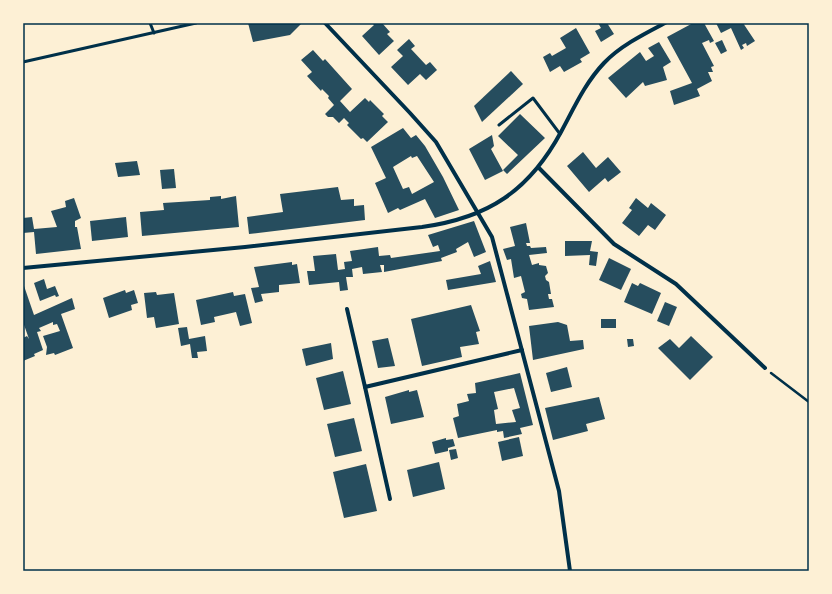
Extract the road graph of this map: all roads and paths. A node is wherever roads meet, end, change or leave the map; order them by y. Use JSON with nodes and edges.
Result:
{"nodes":[{"id":1,"x":150,"y":23,"type":"edge"},
{"id":2,"x":196,"y":23,"type":"edge"},
{"id":3,"x":325,"y":23,"type":"edge"},
{"id":4,"x":664,"y":23,"type":"edge"},
{"id":5,"x":154,"y":33,"type":"junction"},
{"id":6,"x":23,"y":62,"type":"edge"},
{"id":7,"x":499,"y":125,"type":"dead end"},
{"id":8,"x":560,"y":134,"type":"junction"},
{"id":9,"x":539,"y":168,"type":"junction"},
{"id":10,"x":478,"y":212,"type":"junction"},
{"id":11,"x":23,"y":268,"type":"edge"},
{"id":12,"x":347,"y":309,"type":"dead end"},
{"id":13,"x":522,"y":350,"type":"junction"},
{"id":14,"x":765,"y":368,"type":"joint"},
{"id":15,"x":365,"y":387,"type":"junction"},
{"id":16,"x":809,"y":402,"type":"edge"},
{"id":17,"x":390,"y":499,"type":"dead end"},
{"id":18,"x":570,"y":571,"type":"edge"}],
"edges":[{"from":1,"to":5,"type":"lane"},
{"from":2,"to":5,"type":"lane"},
{"from":3,"to":10,"type":"street"},
{"from":4,"to":8,"type":"street"},
{"from":5,"to":6,"type":"lane"},
{"from":7,"to":8,"type":"lane"},
{"from":8,"to":9,"type":"street"},
{"from":9,"to":10,"type":"street"},
{"from":9,"to":14,"type":"street"},
{"from":10,"to":11,"type":"street"},
{"from":10,"to":13,"type":"street"},
{"from":12,"to":15,"type":"street"},
{"from":13,"to":15,"type":"street"},
{"from":13,"to":18,"type":"street"},
{"from":14,"to":16,"type":"path"},
{"from":15,"to":17,"type":"street"}]}
